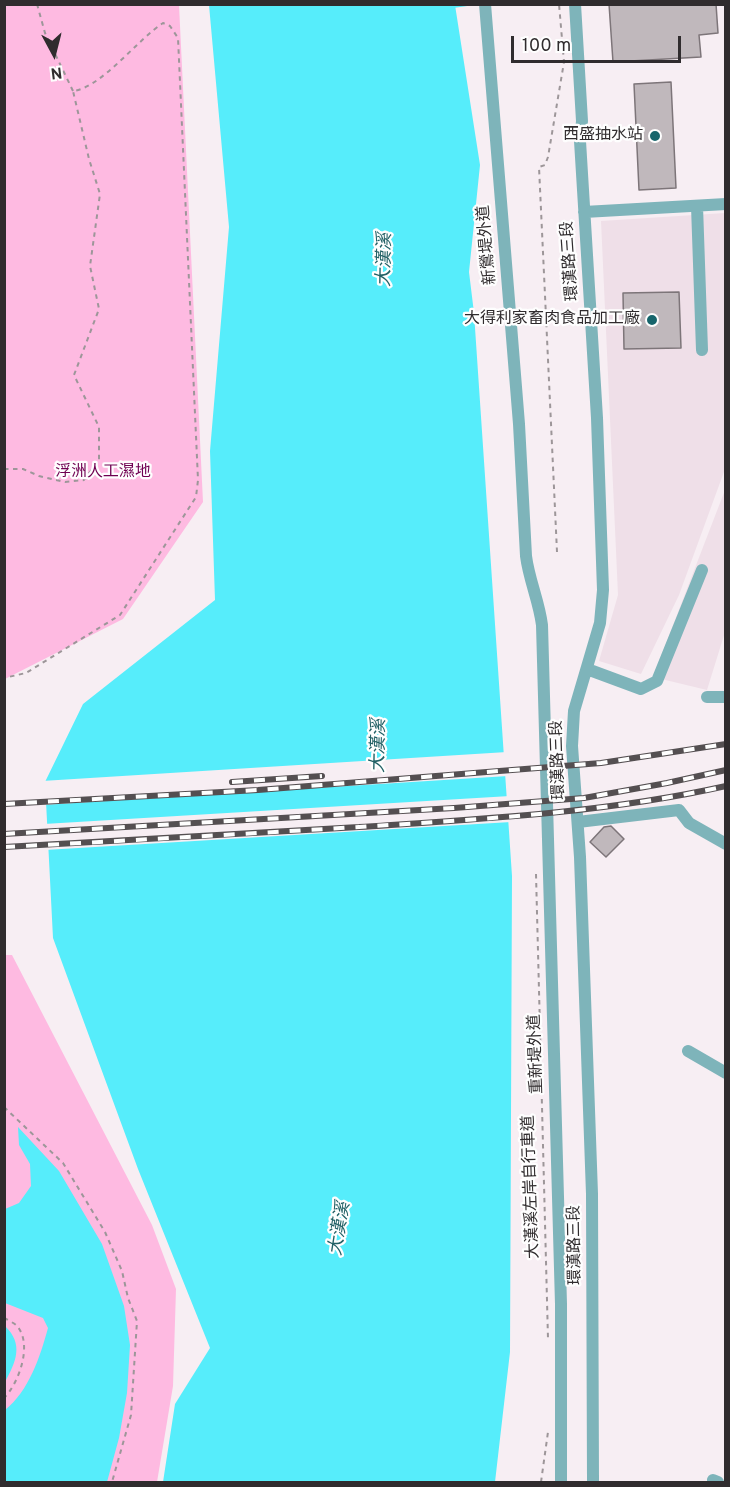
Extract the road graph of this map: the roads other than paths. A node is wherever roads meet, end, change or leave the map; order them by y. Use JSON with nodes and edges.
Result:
{"nodes":[{"id":1,"x":485,"y":4,"type":"edge"},
{"id":2,"x":575,"y":4,"type":"edge"},
{"id":3,"x":726,"y":204,"type":"edge"},
{"id":4,"x":697,"y":206,"type":"junction"},
{"id":5,"x":584,"y":212,"type":"junction"},
{"id":6,"x":702,"y":350,"type":"dead end"},
{"id":7,"x":702,"y":570,"type":"dead end"},
{"id":8,"x":542,"y":625,"type":"joint"},
{"id":9,"x":587,"y":669,"type":"junction"},
{"id":10,"x":726,"y":697,"type":"edge"},
{"id":11,"x":707,"y":698,"type":"dead end"},
{"id":12,"x":578,"y":822,"type":"junction"},
{"id":13,"x":726,"y":844,"type":"edge"},
{"id":14,"x":688,"y":1051,"type":"dead end"},
{"id":15,"x":726,"y":1073,"type":"edge"},
{"id":16,"x":561,"y":1482,"type":"edge"},
{"id":17,"x":593,"y":1482,"type":"edge"}],
"edges":[{"from":1,"to":8,"type":"street","name":"新鶯堤外道"},
{"from":2,"to":5,"type":"street","name":"環漢路三段"},
{"from":3,"to":4,"type":"street"},
{"from":4,"to":5,"type":"street"},
{"from":4,"to":6,"type":"street"},
{"from":5,"to":9,"type":"street","name":"環漢路三段"},
{"from":7,"to":9,"type":"street"},
{"from":8,"to":16,"type":"street","name":"重新堤外道"},
{"from":9,"to":12,"type":"street","name":"環漢路三段"},
{"from":10,"to":11,"type":"street"},
{"from":12,"to":13,"type":"street"},
{"from":12,"to":17,"type":"street","name":"環漢路三段"},
{"from":14,"to":15,"type":"street"}]}
